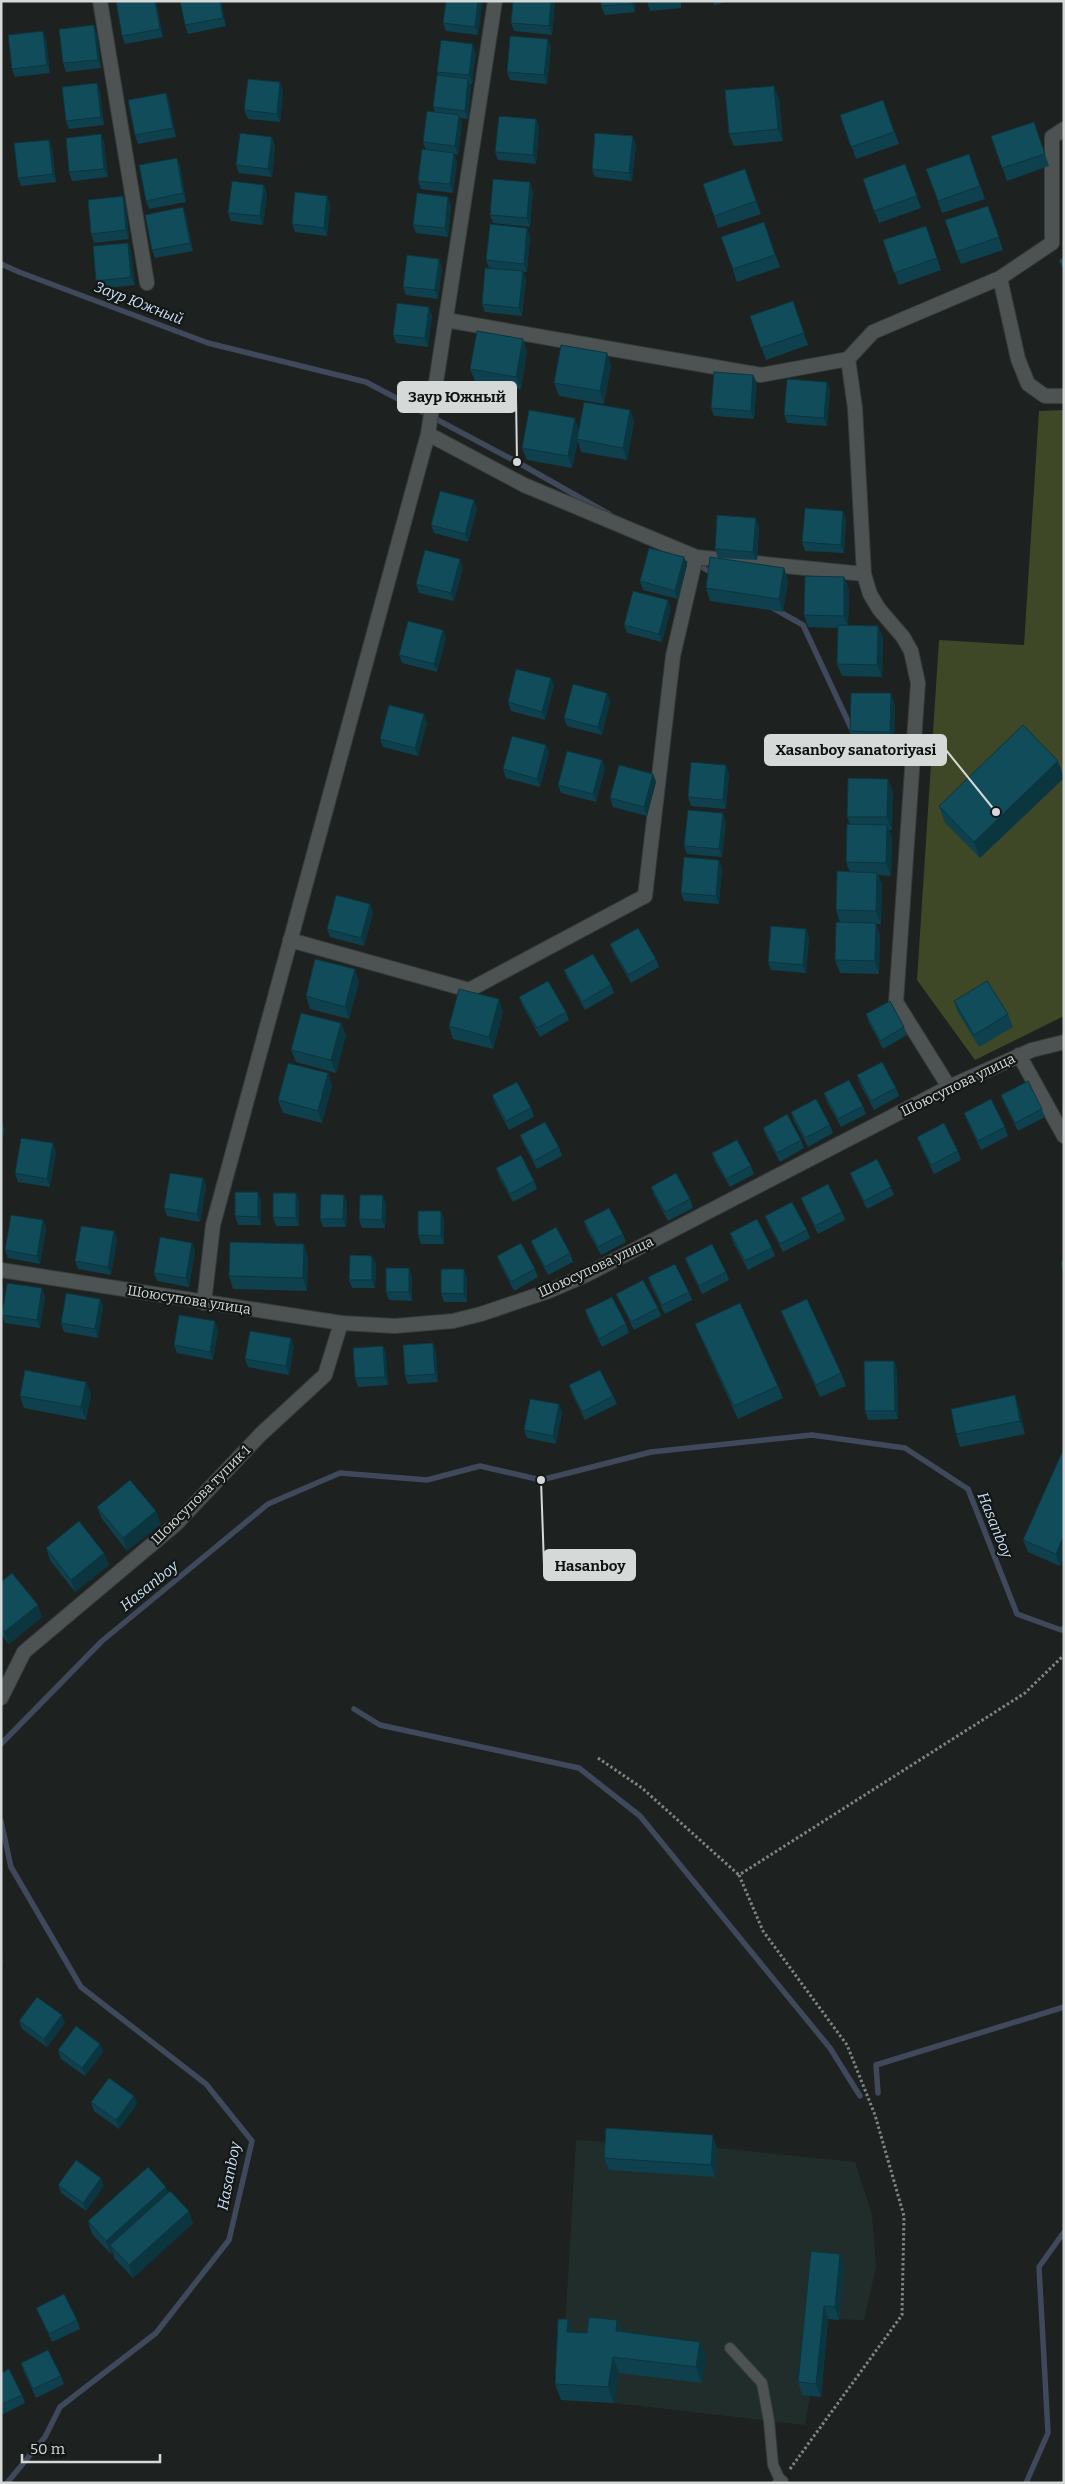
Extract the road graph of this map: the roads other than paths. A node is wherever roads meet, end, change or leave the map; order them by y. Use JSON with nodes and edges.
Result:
{"nodes":[{"id":1,"x":100,"y":1,"type":"edge"},
{"id":2,"x":495,"y":1,"type":"edge"},
{"id":3,"x":1064,"y":129,"type":"edge"},
{"id":4,"x":1000,"y":278,"type":"junction"},
{"id":5,"x":147,"y":283,"type":"dead end"},
{"id":6,"x":446,"y":320,"type":"junction"},
{"id":7,"x":848,"y":359,"type":"junction"},
{"id":8,"x":1064,"y":396,"type":"edge"},
{"id":9,"x":428,"y":434,"type":"junction"},
{"id":10,"x":696,"y":557,"type":"junction"},
{"id":11,"x":864,"y":574,"type":"junction"},
{"id":12,"x":290,"y":940,"type":"junction"},
{"id":13,"x":1064,"y":1042,"type":"edge"},
{"id":14,"x":1019,"y":1055,"type":"junction"},
{"id":15,"x":949,"y":1088,"type":"junction"},
{"id":16,"x":1064,"y":1136,"type":"edge"},
{"id":17,"x":1,"y":1270,"type":"edge"},
{"id":18,"x":204,"y":1303,"type":"junction"},
{"id":19,"x":341,"y":1323,"type":"junction"},
{"id":20,"x":1,"y":1698,"type":"edge"},
{"id":21,"x":730,"y":2348,"type":"dead end"},
{"id":22,"x":780,"y":2482,"type":"edge"}],
"edges":[{"from":1,"to":5,"type":"street"},
{"from":2,"to":6,"type":"street"},
{"from":3,"to":4,"type":"street"},
{"from":4,"to":7,"type":"street"},
{"from":4,"to":8,"type":"street"},
{"from":6,"to":7,"type":"street"},
{"from":6,"to":9,"type":"street"},
{"from":7,"to":11,"type":"street"},
{"from":9,"to":10,"type":"street"},
{"from":9,"to":12,"type":"street"},
{"from":10,"to":11,"type":"street"},
{"from":10,"to":12,"type":"street"},
{"from":11,"to":15,"type":"street"},
{"from":12,"to":18,"type":"street"},
{"from":13,"to":14,"type":"street","name":"Шоюсупова улица"},
{"from":14,"to":15,"type":"street","name":"Шоюсупова улица"},
{"from":14,"to":16,"type":"street"},
{"from":15,"to":19,"type":"street","name":"Шоюсупова улица"},
{"from":17,"to":18,"type":"street","name":"Шоюсупова улица"},
{"from":18,"to":19,"type":"street","name":"Шоюсупова улица"},
{"from":19,"to":20,"type":"street","name":"Шоюсупова тупик 1"},
{"from":21,"to":22,"type":"lane"}]}
